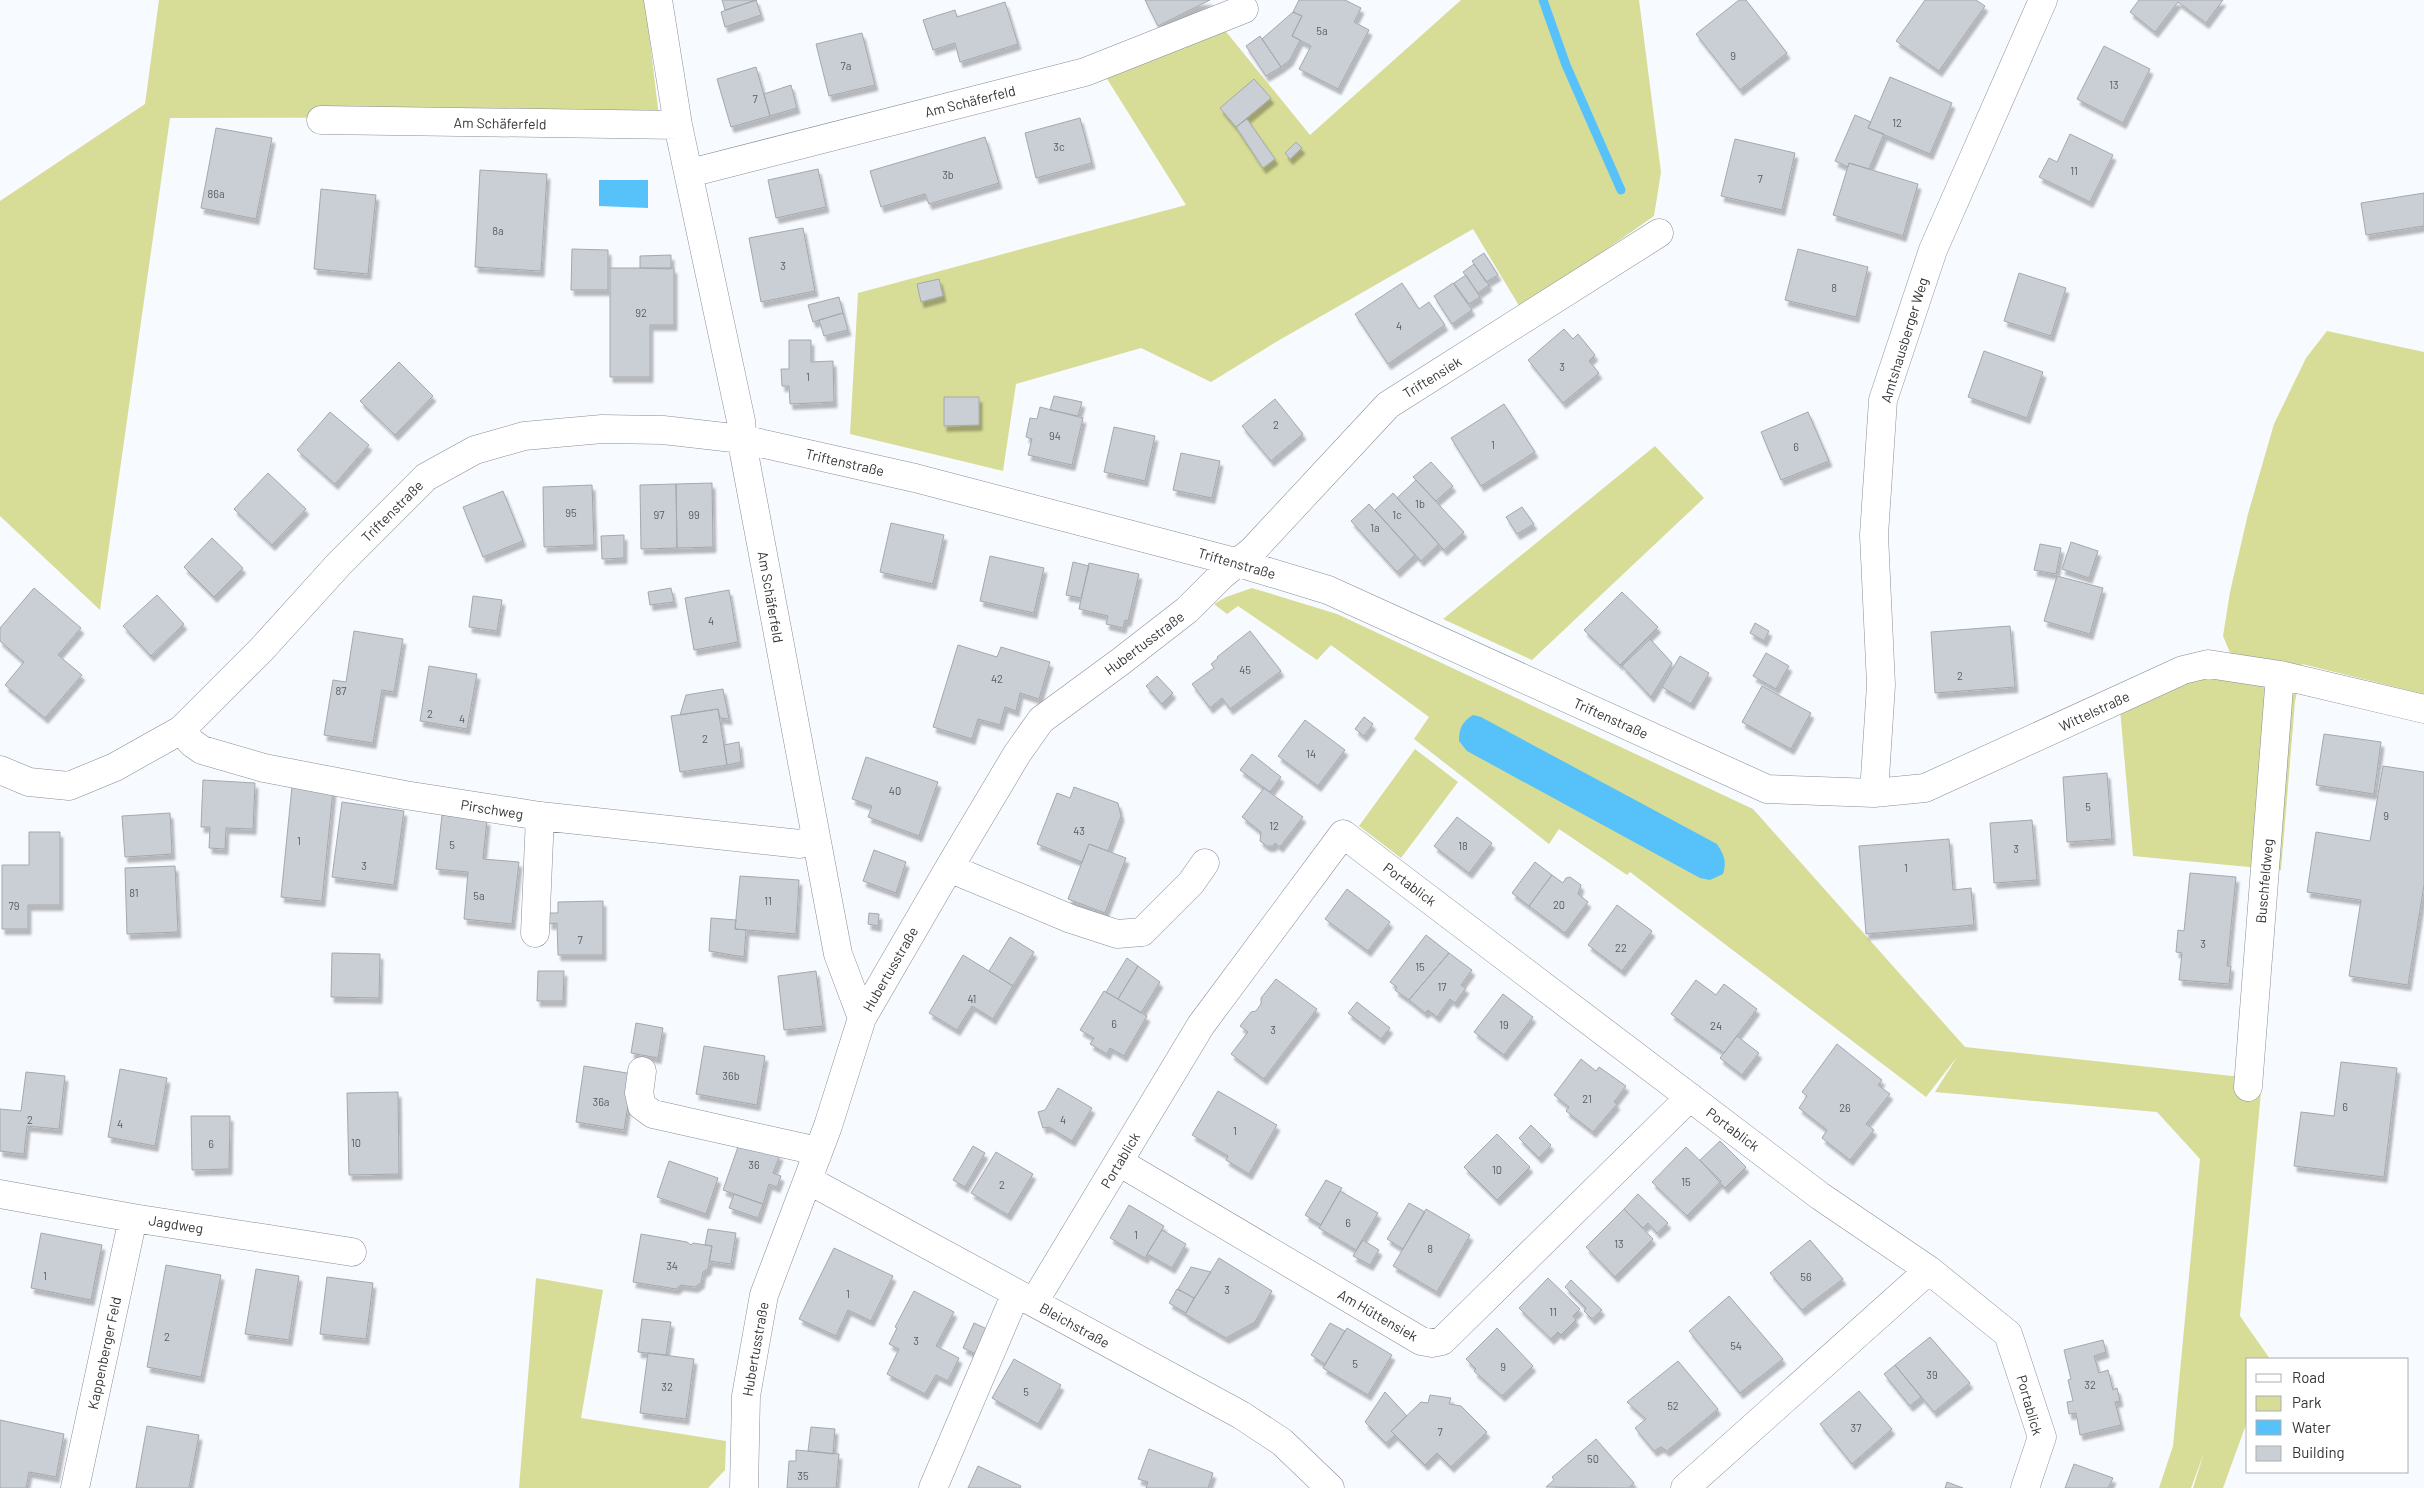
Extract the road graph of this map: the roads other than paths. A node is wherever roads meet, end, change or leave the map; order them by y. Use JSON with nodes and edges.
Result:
{"nodes":[{"id":1,"x":658,"y":0,"type":"edge"},
{"id":2,"x":2043,"y":0,"type":"edge"},
{"id":3,"x":1244,"y":9,"type":"dead end"},
{"id":4,"x":321,"y":120,"type":"dead end"},
{"id":5,"x":678,"y":125,"type":"junction"},
{"id":6,"x":690,"y":173,"type":"junction"},
{"id":7,"x":1659,"y":233,"type":"dead end"},
{"id":8,"x":742,"y":439,"type":"junction"},
{"id":9,"x":1238,"y":562,"type":"junction"},
{"id":10,"x":2280,"y":675,"type":"junction"},
{"id":11,"x":2424,"y":709,"type":"edge"},
{"id":12,"x":181,"y":730,"type":"junction"},
{"id":13,"x":0,"y":770,"type":"edge"},
{"id":14,"x":1767,"y":789,"type":"joint"},
{"id":15,"x":1874,"y":793,"type":"junction"},
{"id":16,"x":540,"y":816,"type":"junction"},
{"id":17,"x":815,"y":840,"type":"junction"},
{"id":18,"x":1206,"y":863,"type":"dead end"},
{"id":19,"x":949,"y":868,"type":"junction"},
{"id":20,"x":535,"y":933,"type":"dead end"},
{"id":21,"x":862,"y":1018,"type":"junction"},
{"id":22,"x":642,"y":1071,"type":"dead end"},
{"id":23,"x":2248,"y":1087,"type":"dead end"},
{"id":24,"x":1690,"y":1096,"type":"junction"},
{"id":25,"x":1119,"y":1162,"type":"junction"},
{"id":26,"x":812,"y":1168,"type":"junction"},
{"id":27,"x":0,"y":1194,"type":"edge"},
{"id":28,"x":133,"y":1218,"type":"junction"},
{"id":29,"x":352,"y":1252,"type":"dead end"},
{"id":30,"x":1929,"y":1270,"type":"junction"},
{"id":31,"x":1025,"y":1298,"type":"junction"},
{"id":32,"x":75,"y":1488,"type":"edge"},
{"id":33,"x":744,"y":1488,"type":"edge"},
{"id":34,"x":933,"y":1488,"type":"edge"},
{"id":35,"x":1330,"y":1488,"type":"edge"},
{"id":36,"x":1685,"y":1488,"type":"edge"},
{"id":37,"x":2025,"y":1488,"type":"edge"}],
"edges":[{"from":1,"to":5,"type":"street","name":"Am Schäferfeld"},
{"from":2,"to":15,"type":"street","name":"Amtshausberger Weg"},
{"from":3,"to":6,"type":"street","name":"Am Schäferfeld"},
{"from":4,"to":5,"type":"street","name":"Am Schäferfeld"},
{"from":5,"to":6,"type":"street","name":"Am Schäferfeld"},
{"from":6,"to":8,"type":"street","name":"Am Schäferfeld"},
{"from":7,"to":9,"type":"street","name":"Triftensiek"},
{"from":8,"to":9,"type":"street","name":"Triftenstraße"},
{"from":8,"to":12,"type":"street","name":"Triftenstraße"},
{"from":8,"to":17,"type":"street","name":"Am Schäferfeld"},
{"from":9,"to":14,"type":"street","name":"Triftenstraße"},
{"from":9,"to":19,"type":"street","name":"Hubertusstraße"},
{"from":10,"to":11,"type":"street","name":"Wittelstraße"},
{"from":10,"to":15,"type":"street","name":"Wittelstraße"},
{"from":10,"to":23,"type":"street","name":"Buschfeldweg"},
{"from":12,"to":13,"type":"street","name":"Triftenstraße"},
{"from":12,"to":16,"type":"street","name":"Pirschweg"},
{"from":14,"to":15,"type":"street","name":"Wittelstraße"},
{"from":16,"to":17,"type":"street","name":"Pirschweg"},
{"from":16,"to":20,"type":"street"},
{"from":17,"to":21,"type":"street","name":"Am Schäferfeld"},
{"from":18,"to":19,"type":"street"},
{"from":19,"to":21,"type":"street","name":"Hubertusstraße"},
{"from":21,"to":26,"type":"street","name":"Hubertusstraße"},
{"from":22,"to":26,"type":"street","name":"Bleichstraße"},
{"from":24,"to":25,"type":"street","name":"Am Hüttensiek"},
{"from":24,"to":25,"type":"street","name":"Portablick"},
{"from":24,"to":30,"type":"street","name":"Portablick"},
{"from":25,"to":31,"type":"street","name":"Portablick"},
{"from":26,"to":31,"type":"street","name":"Bleichstraße"},
{"from":26,"to":33,"type":"street","name":"Hubertusstraße"},
{"from":27,"to":28,"type":"street","name":"Jagdweg"},
{"from":28,"to":29,"type":"street","name":"Jagdweg"},
{"from":28,"to":32,"type":"street","name":"Kappenberger Feld"},
{"from":30,"to":36,"type":"street"},
{"from":30,"to":37,"type":"street","name":"Portablick"},
{"from":31,"to":34,"type":"street","name":"Portablick"},
{"from":31,"to":35,"type":"street","name":"Bleichstraße"}]}
